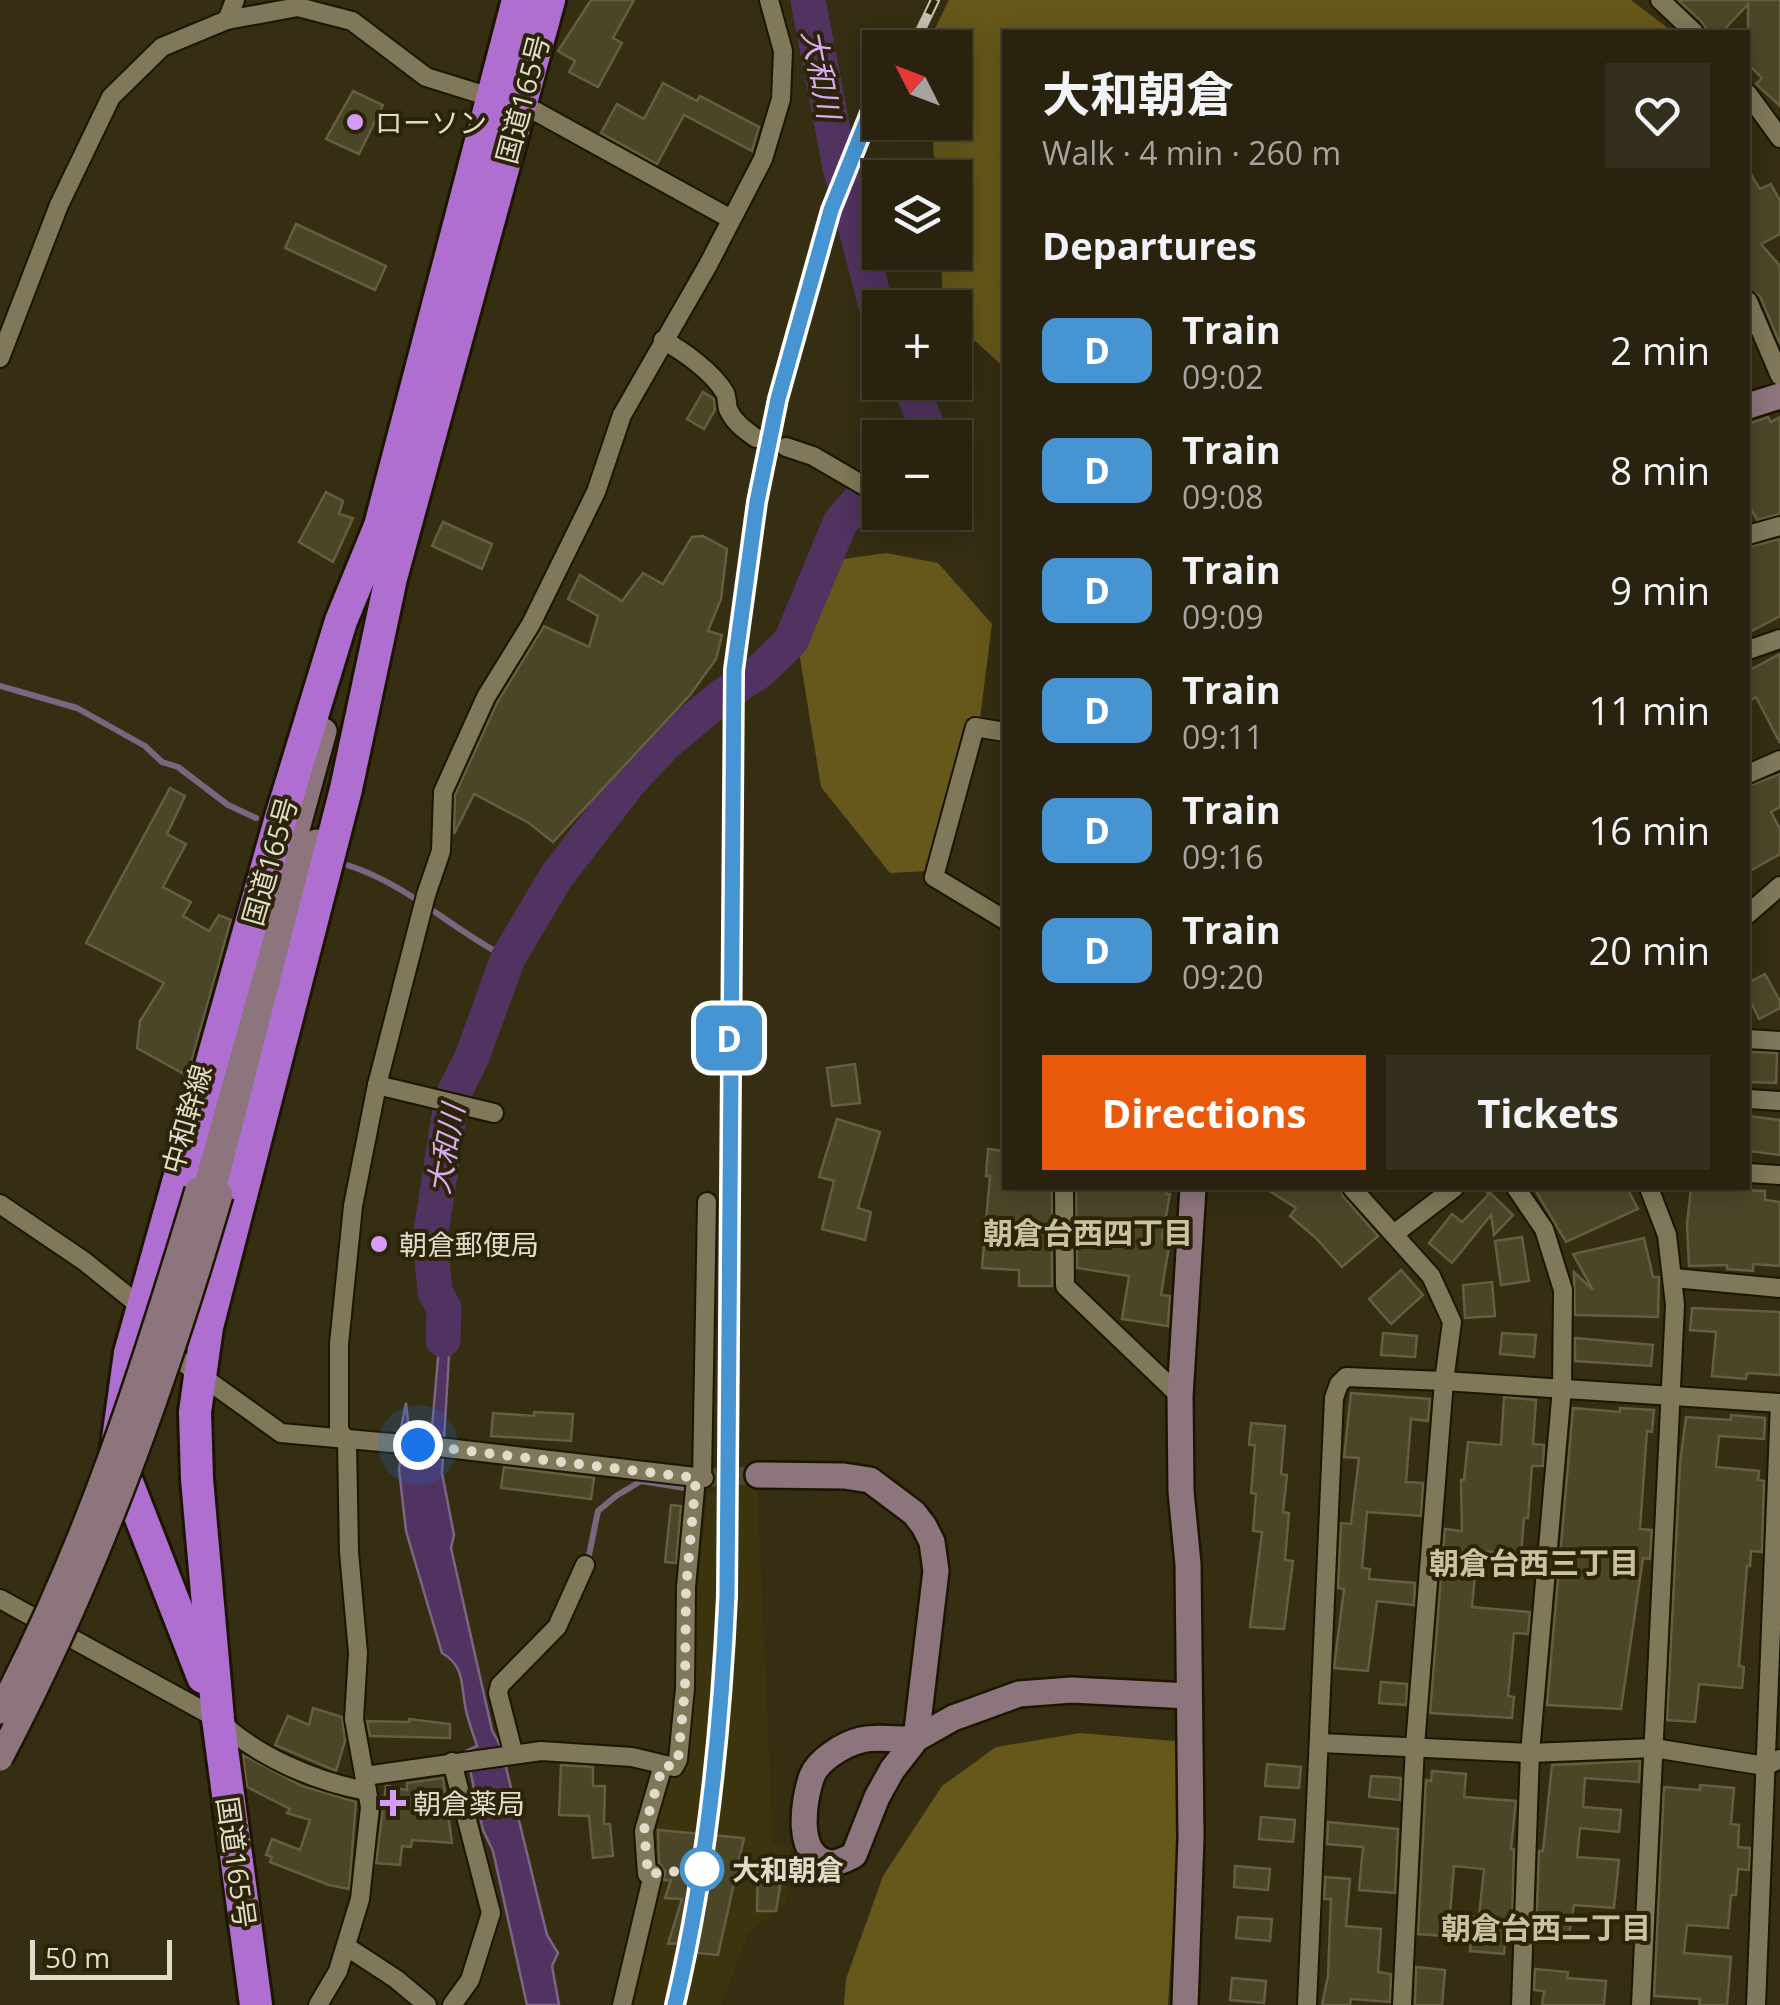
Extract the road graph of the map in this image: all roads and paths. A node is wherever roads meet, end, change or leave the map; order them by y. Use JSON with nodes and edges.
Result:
{"nodes":[{"id":1,"x":235,"y":0,"type":"edge"},
{"id":2,"x":518,"y":0,"type":"edge"},
{"id":3,"x":550,"y":0,"type":"edge"},
{"id":4,"x":769,"y":0,"type":"edge"},
{"id":5,"x":1660,"y":0,"type":"edge"},
{"id":6,"x":227,"y":20,"type":"junction"},
{"id":7,"x":1692,"y":30,"type":"edge"},
{"id":8,"x":1750,"y":96,"type":"edge"},
{"id":9,"x":506,"y":101,"type":"junction"},
{"id":10,"x":1778,"y":130,"type":"edge"},
{"id":11,"x":732,"y":218,"type":"junction"},
{"id":12,"x":1750,"y":306,"type":"edge"},
{"id":13,"x":662,"y":340,"type":"junction"},
{"id":14,"x":0,"y":358,"type":"edge"},
{"id":15,"x":1780,"y":376,"type":"edge"},
{"id":16,"x":1780,"y":396,"type":"edge"},
{"id":17,"x":1750,"y":405,"type":"edge"},
{"id":18,"x":756,"y":438,"type":"tunnel mouth"},
{"id":19,"x":786,"y":447,"type":"tunnel mouth"},
{"id":20,"x":862,"y":486,"type":"edge"},
{"id":21,"x":380,"y":526,"type":"junction"},
{"id":22,"x":1780,"y":526,"type":"edge"},
{"id":23,"x":1750,"y":534,"type":"edge"},
{"id":24,"x":391,"y":578,"type":"junction"},
{"id":25,"x":1780,"y":639,"type":"edge"},
{"id":26,"x":1750,"y":649,"type":"edge"},
{"id":27,"x":1002,"y":732,"type":"edge"},
{"id":28,"x":1780,"y":760,"type":"edge"},
{"id":29,"x":1750,"y":773,"type":"edge"},
{"id":30,"x":1780,"y":886,"type":"edge"},
{"id":31,"x":1750,"y":912,"type":"edge"},
{"id":32,"x":1002,"y":918,"type":"edge"},
{"id":33,"x":1750,"y":1039,"type":"edge"},
{"id":34,"x":1780,"y":1040,"type":"edge"},
{"id":35,"x":377,"y":1085,"type":"junction"},
{"id":36,"x":1750,"y":1099,"type":"edge"},
{"id":37,"x":1780,"y":1101,"type":"edge"},
{"id":38,"x":494,"y":1112,"type":"dead end"},
{"id":39,"x":1750,"y":1174,"type":"edge"},
{"id":40,"x":1780,"y":1175,"type":"edge"},
{"id":41,"x":1064,"y":1190,"type":"edge"},
{"id":42,"x":1193,"y":1190,"type":"edge"},
{"id":43,"x":1354,"y":1190,"type":"edge"},
{"id":44,"x":1451,"y":1190,"type":"edge"},
{"id":45,"x":1517,"y":1190,"type":"edge"},
{"id":46,"x":1651,"y":1190,"type":"edge"},
{"id":47,"x":209,"y":1192,"type":"junction"},
{"id":48,"x":706,"y":1202,"type":"dead end"},
{"id":49,"x":0,"y":1204,"type":"edge"},
{"id":50,"x":1394,"y":1234,"type":"junction"},
{"id":51,"x":1674,"y":1278,"type":"junction"},
{"id":52,"x":1780,"y":1288,"type":"edge"},
{"id":53,"x":148,"y":1314,"type":"junction"},
{"id":54,"x":188,"y":1368,"type":"junction"},
{"id":55,"x":1444,"y":1381,"type":"junction"},
{"id":56,"x":1562,"y":1388,"type":"junction"},
{"id":57,"x":1180,"y":1396,"type":"junction"},
{"id":58,"x":1673,"y":1398,"type":"junction"},
{"id":59,"x":347,"y":1441,"type":"junction"},
{"id":60,"x":116,"y":1454,"type":"junction"},
{"id":61,"x":758,"y":1475,"type":"tunnel mouth"},
{"id":62,"x":701,"y":1478,"type":"junction"},
{"id":63,"x":585,"y":1566,"type":"dead end"},
{"id":64,"x":0,"y":1600,"type":"edge"},
{"id":65,"x":38,"y":1621,"type":"junction"},
{"id":66,"x":72,"y":1638,"type":"junction"},
{"id":67,"x":0,"y":1695,"type":"edge"},
{"id":68,"x":1189,"y":1696,"type":"junction"},
{"id":69,"x":0,"y":1711,"type":"edge"},
{"id":70,"x":218,"y":1720,"type":"junction"},
{"id":71,"x":916,"y":1739,"type":"junction"},
{"id":72,"x":1321,"y":1743,"type":"junction"},
{"id":73,"x":1415,"y":1746,"type":"junction"},
{"id":74,"x":1654,"y":1748,"type":"junction"},
{"id":75,"x":511,"y":1753,"type":"junction"},
{"id":76,"x":1530,"y":1754,"type":"junction"},
{"id":77,"x":0,"y":1758,"type":"edge"},
{"id":78,"x":453,"y":1762,"type":"junction"},
{"id":79,"x":1772,"y":1763,"type":"edge"},
{"id":80,"x":663,"y":1765,"type":"junction"},
{"id":81,"x":0,"y":1773,"type":"edge"},
{"id":82,"x":366,"y":1783,"type":"junction"},
{"id":83,"x":347,"y":1947,"type":"junction"},
{"id":84,"x":256,"y":2005,"type":"edge"},
{"id":85,"x":318,"y":2005,"type":"edge"},
{"id":86,"x":426,"y":2005,"type":"edge"},
{"id":87,"x":452,"y":2005,"type":"edge"},
{"id":88,"x":622,"y":2005,"type":"edge"},
{"id":89,"x":1186,"y":2005,"type":"edge"},
{"id":90,"x":1307,"y":2005,"type":"edge"},
{"id":91,"x":1402,"y":2005,"type":"edge"},
{"id":92,"x":1522,"y":2005,"type":"edge"},
{"id":93,"x":1641,"y":2005,"type":"edge"},
{"id":94,"x":1756,"y":2005,"type":"edge"}],
"edges":[{"from":1,"to":6,"type":"street"},
{"from":2,"to":9,"type":"highway","name":"国道165号"},
{"from":3,"to":9,"type":"highway","name":"国道165号"},
{"from":4,"to":11,"type":"street"},
{"from":5,"to":7,"type":"street"},
{"from":6,"to":9,"type":"street"},
{"from":6,"to":14,"type":"street"},
{"from":8,"to":10,"type":"street"},
{"from":9,"to":11,"type":"street"},
{"from":9,"to":21,"type":"highway","name":"国道165号"},
{"from":9,"to":24,"type":"highway","name":"国道165号"},
{"from":11,"to":13,"type":"street"},
{"from":12,"to":15,"type":"street"},
{"from":13,"to":18,"type":"street"},
{"from":13,"to":35,"type":"street"},
{"from":16,"to":17,"type":"main road"},
{"from":19,"to":20,"type":"street"},
{"from":21,"to":47,"type":"main road","name":"中和幹線"},
{"from":21,"to":53,"type":"highway","name":"国道165号"},
{"from":22,"to":23,"type":"street"},
{"from":24,"to":47,"type":"main road","name":"中和幹線"},
{"from":24,"to":54,"type":"highway","name":"国道165号"},
{"from":25,"to":26,"type":"street"},
{"from":27,"to":32,"type":"street"},
{"from":28,"to":29,"type":"street"},
{"from":30,"to":31,"type":"street"},
{"from":33,"to":34,"type":"street"},
{"from":35,"to":38,"type":"street"},
{"from":35,"to":59,"type":"street"},
{"from":36,"to":37,"type":"street"},
{"from":39,"to":40,"type":"street"},
{"from":41,"to":57,"type":"street"},
{"from":42,"to":57,"type":"main road"},
{"from":43,"to":50,"type":"street"},
{"from":44,"to":50,"type":"street"},
{"from":45,"to":56,"type":"street"},
{"from":46,"to":51,"type":"street"},
{"from":47,"to":69,"type":"main road","name":"中和幹線","bridge":true},
{"from":47,"to":77,"type":"main road","name":"中和幹線","bridge":true},
{"from":48,"to":62,"type":"street"},
{"from":49,"to":53,"type":"street"},
{"from":50,"to":55,"type":"street"},
{"from":51,"to":52,"type":"street"},
{"from":51,"to":58,"type":"street"},
{"from":53,"to":60,"type":"highway","name":"国道165号"},
{"from":54,"to":59,"type":"street"},
{"from":54,"to":70,"type":"highway","name":"国道165号"},
{"from":55,"to":56,"type":"street"},
{"from":55,"to":72,"type":"street"},
{"from":55,"to":73,"type":"street"},
{"from":56,"to":58,"type":"street"},
{"from":56,"to":76,"type":"street"},
{"from":57,"to":68,"type":"main road"},
{"from":58,"to":74,"type":"street"},
{"from":58,"to":79,"type":"street"},
{"from":59,"to":62,"type":"street"},
{"from":59,"to":82,"type":"street"},
{"from":60,"to":65,"type":"street"},
{"from":60,"to":70,"type":"highway","name":"国道165号"},
{"from":61,"to":71,"type":"main road"},
{"from":62,"to":80,"type":"street"},
{"from":63,"to":75,"type":"street"},
{"from":64,"to":65,"type":"street"},
{"from":65,"to":66,"type":"street"},
{"from":65,"to":67,"type":"street"},
{"from":66,"to":70,"type":"street"},
{"from":66,"to":81,"type":"street"},
{"from":68,"to":71,"type":"main road"},
{"from":68,"to":89,"type":"main road"},
{"from":70,"to":82,"type":"street"},
{"from":70,"to":84,"type":"highway","name":"国道165号"},
{"from":71,"to":71,"type":"main road"},
{"from":72,"to":73,"type":"street"},
{"from":72,"to":90,"type":"street"},
{"from":73,"to":76,"type":"street"},
{"from":73,"to":91,"type":"street"},
{"from":74,"to":76,"type":"street"},
{"from":74,"to":79,"type":"street"},
{"from":74,"to":93,"type":"street"},
{"from":75,"to":78,"type":"street"},
{"from":75,"to":80,"type":"street"},
{"from":76,"to":92,"type":"street"},
{"from":78,"to":82,"type":"street"},
{"from":78,"to":87,"type":"street"},
{"from":79,"to":94,"type":"street"},
{"from":80,"to":88,"type":"street"},
{"from":82,"to":83,"type":"street"},
{"from":83,"to":85,"type":"street"},
{"from":83,"to":86,"type":"street"}]}
